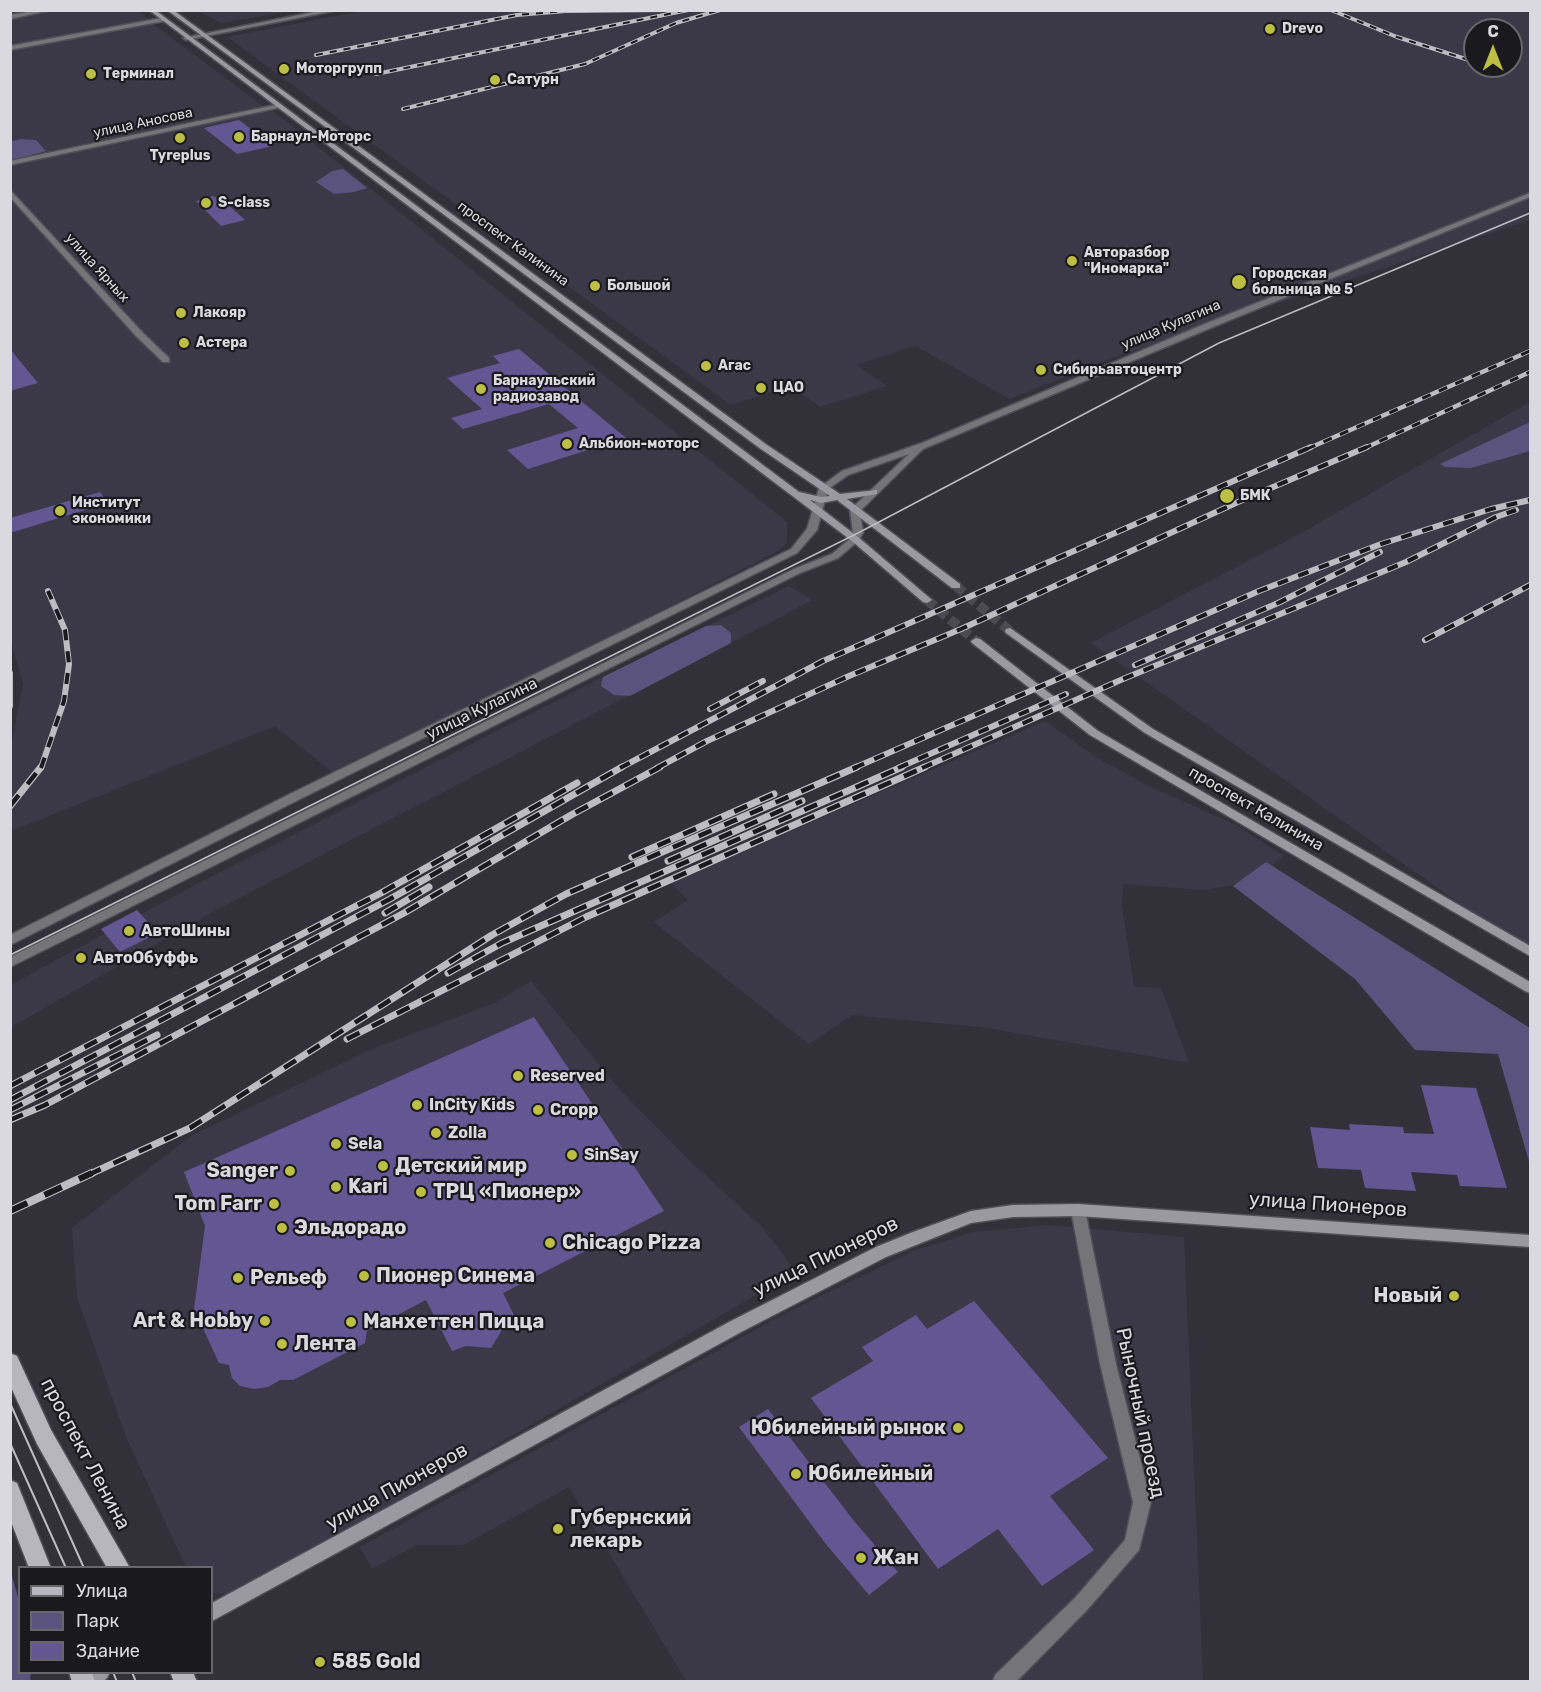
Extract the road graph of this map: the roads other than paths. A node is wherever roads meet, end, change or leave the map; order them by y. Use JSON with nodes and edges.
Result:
{"nodes":[{"id":1,"x":49,"y":10,"type":"edge"},
{"id":2,"x":151,"y":10,"type":"edge"},
{"id":3,"x":169,"y":10,"type":"edge"},
{"id":4,"x":336,"y":10,"type":"edge"},
{"id":5,"x":10,"y":17,"type":"edge"},
{"id":6,"x":178,"y":17,"type":"junction"},
{"id":7,"x":162,"y":20,"type":"junction"},
{"id":8,"x":203,"y":35,"type":"junction"},
{"id":9,"x":186,"y":38,"type":"junction"},
{"id":10,"x":10,"y":48,"type":"edge"},
{"id":11,"x":294,"y":103,"type":"junction"},
{"id":12,"x":280,"y":105,"type":"junction"},
{"id":13,"x":10,"y":163,"type":"edge"},
{"id":14,"x":10,"y":192,"type":"edge"},
{"id":15,"x":1530,"y":195,"type":"edge"},
{"id":16,"x":166,"y":360,"type":"dead end"},
{"id":17,"x":925,"y":445,"type":"junction"},
{"id":18,"x":824,"y":488,"type":"junction"},
{"id":19,"x":874,"y":492,"type":"junction"},
{"id":20,"x":794,"y":494,"type":"junction"},
{"id":21,"x":841,"y":499,"type":"junction"},
{"id":22,"x":821,"y":500,"type":"junction"},
{"id":23,"x":855,"y":510,"type":"junction"},
{"id":24,"x":818,"y":512,"type":"junction"},
{"id":25,"x":850,"y":536,"type":"junction"},
{"id":26,"x":956,"y":586,"type":"tunnel mouth"},
{"id":27,"x":927,"y":600,"type":"tunnel mouth"},
{"id":28,"x":1011,"y":631,"type":"tunnel mouth"},
{"id":29,"x":976,"y":641,"type":"tunnel mouth"},
{"id":30,"x":296,"y":796,"type":"junction"},
{"id":31,"x":315,"y":811,"type":"junction"},
{"id":32,"x":128,"y":881,"type":"junction"},
{"id":33,"x":143,"y":896,"type":"junction"},
{"id":34,"x":71,"y":911,"type":"junction"},
{"id":35,"x":84,"y":926,"type":"junction"},
{"id":36,"x":10,"y":941,"type":"edge"},
{"id":37,"x":1530,"y":952,"type":"edge"},
{"id":38,"x":10,"y":963,"type":"edge"},
{"id":39,"x":1530,"y":988,"type":"edge"},
{"id":40,"x":1078,"y":1209,"type":"junction"},
{"id":41,"x":1530,"y":1241,"type":"edge"},
{"id":42,"x":10,"y":1362,"type":"edge"},
{"id":43,"x":10,"y":1490,"type":"edge"},
{"id":44,"x":39,"y":1566,"type":"edge"},
{"id":45,"x":118,"y":1566,"type":"edge"},
{"id":46,"x":213,"y":1611,"type":"edge"},
{"id":47,"x":98,"y":1674,"type":"edge"},
{"id":48,"x":84,"y":1682,"type":"edge"},
{"id":49,"x":1002,"y":1682,"type":"edge"}],
"edges":[{"from":1,"to":5,"type":"street"},
{"from":2,"to":7,"type":"main road","name":"проспект Калинина"},
{"from":3,"to":6,"type":"main road","name":"проспект Калинина"},
{"from":4,"to":8,"type":"street"},
{"from":6,"to":7,"type":"main road"},
{"from":6,"to":8,"type":"main road","name":"проспект Калинина"},
{"from":7,"to":9,"type":"main road","name":"проспект Калинина"},
{"from":7,"to":10,"type":"street"},
{"from":8,"to":9,"type":"street"},
{"from":8,"to":11,"type":"main road","name":"проспект Калинина"},
{"from":9,"to":12,"type":"main road","name":"проспект Калинина"},
{"from":11,"to":12,"type":"main road"},
{"from":11,"to":18,"type":"main road","name":"проспект Калинина"},
{"from":12,"to":13,"type":"street","name":"улица Аносова"},
{"from":12,"to":20,"type":"main road","name":"проспект Калинина"},
{"from":14,"to":16,"type":"street","name":"улица Ярных"},
{"from":15,"to":17,"type":"street","name":"улица Кулагина"},
{"from":17,"to":18,"type":"street","name":"улица Кулагина"},
{"from":17,"to":19,"type":"street","name":"улица Кулагина"},
{"from":18,"to":21,"type":"main road","name":"проспект Калинина"},
{"from":18,"to":22,"type":"street","name":"улица Кулагина"},
{"from":19,"to":21,"type":"main road","name":"проспект Калинина"},
{"from":19,"to":23,"type":"street","name":"улица Кулагина"},
{"from":20,"to":22,"type":"main road","name":"проспект Калинина"},
{"from":20,"to":24,"type":"main road","name":"проспект Калинина"},
{"from":21,"to":22,"type":"main road","name":"проспект Калинина"},
{"from":21,"to":23,"type":"main road","name":"проспект Калинина"},
{"from":22,"to":24,"type":"street","name":"улица Кулагина"},
{"from":23,"to":25,"type":"street"},
{"from":23,"to":26,"type":"main road","name":"проспект Калинина"},
{"from":24,"to":25,"type":"main road","name":"проспект Калинина"},
{"from":24,"to":30,"type":"street","name":"улица Кулагина"},
{"from":25,"to":27,"type":"main road"},
{"from":25,"to":31,"type":"street","name":"улица Кулагина"},
{"from":28,"to":37,"type":"main road","name":"проспект Калинина"},
{"from":29,"to":39,"type":"main road","name":"проспект Калинина"},
{"from":30,"to":31,"type":"street"},
{"from":30,"to":32,"type":"street","name":"улица Кулагина"},
{"from":31,"to":33,"type":"street","name":"улица Кулагина"},
{"from":32,"to":33,"type":"street"},
{"from":32,"to":34,"type":"street","name":"улица Кулагина"},
{"from":33,"to":35,"type":"street","name":"улица Кулагина"},
{"from":34,"to":35,"type":"street"},
{"from":34,"to":36,"type":"street","name":"улица Кулагина"},
{"from":35,"to":38,"type":"street","name":"улица Кулагина"},
{"from":40,"to":41,"type":"main road","name":"улица Пионеров"},
{"from":40,"to":46,"type":"main road","name":"улица Пионеров"},
{"from":40,"to":49,"type":"street","name":"Рыночный проезд"},
{"from":42,"to":45,"type":"main road","name":"проспект Ленина"},
{"from":43,"to":44,"type":"main road"},
{"from":47,"to":48,"type":"main road"}]}
